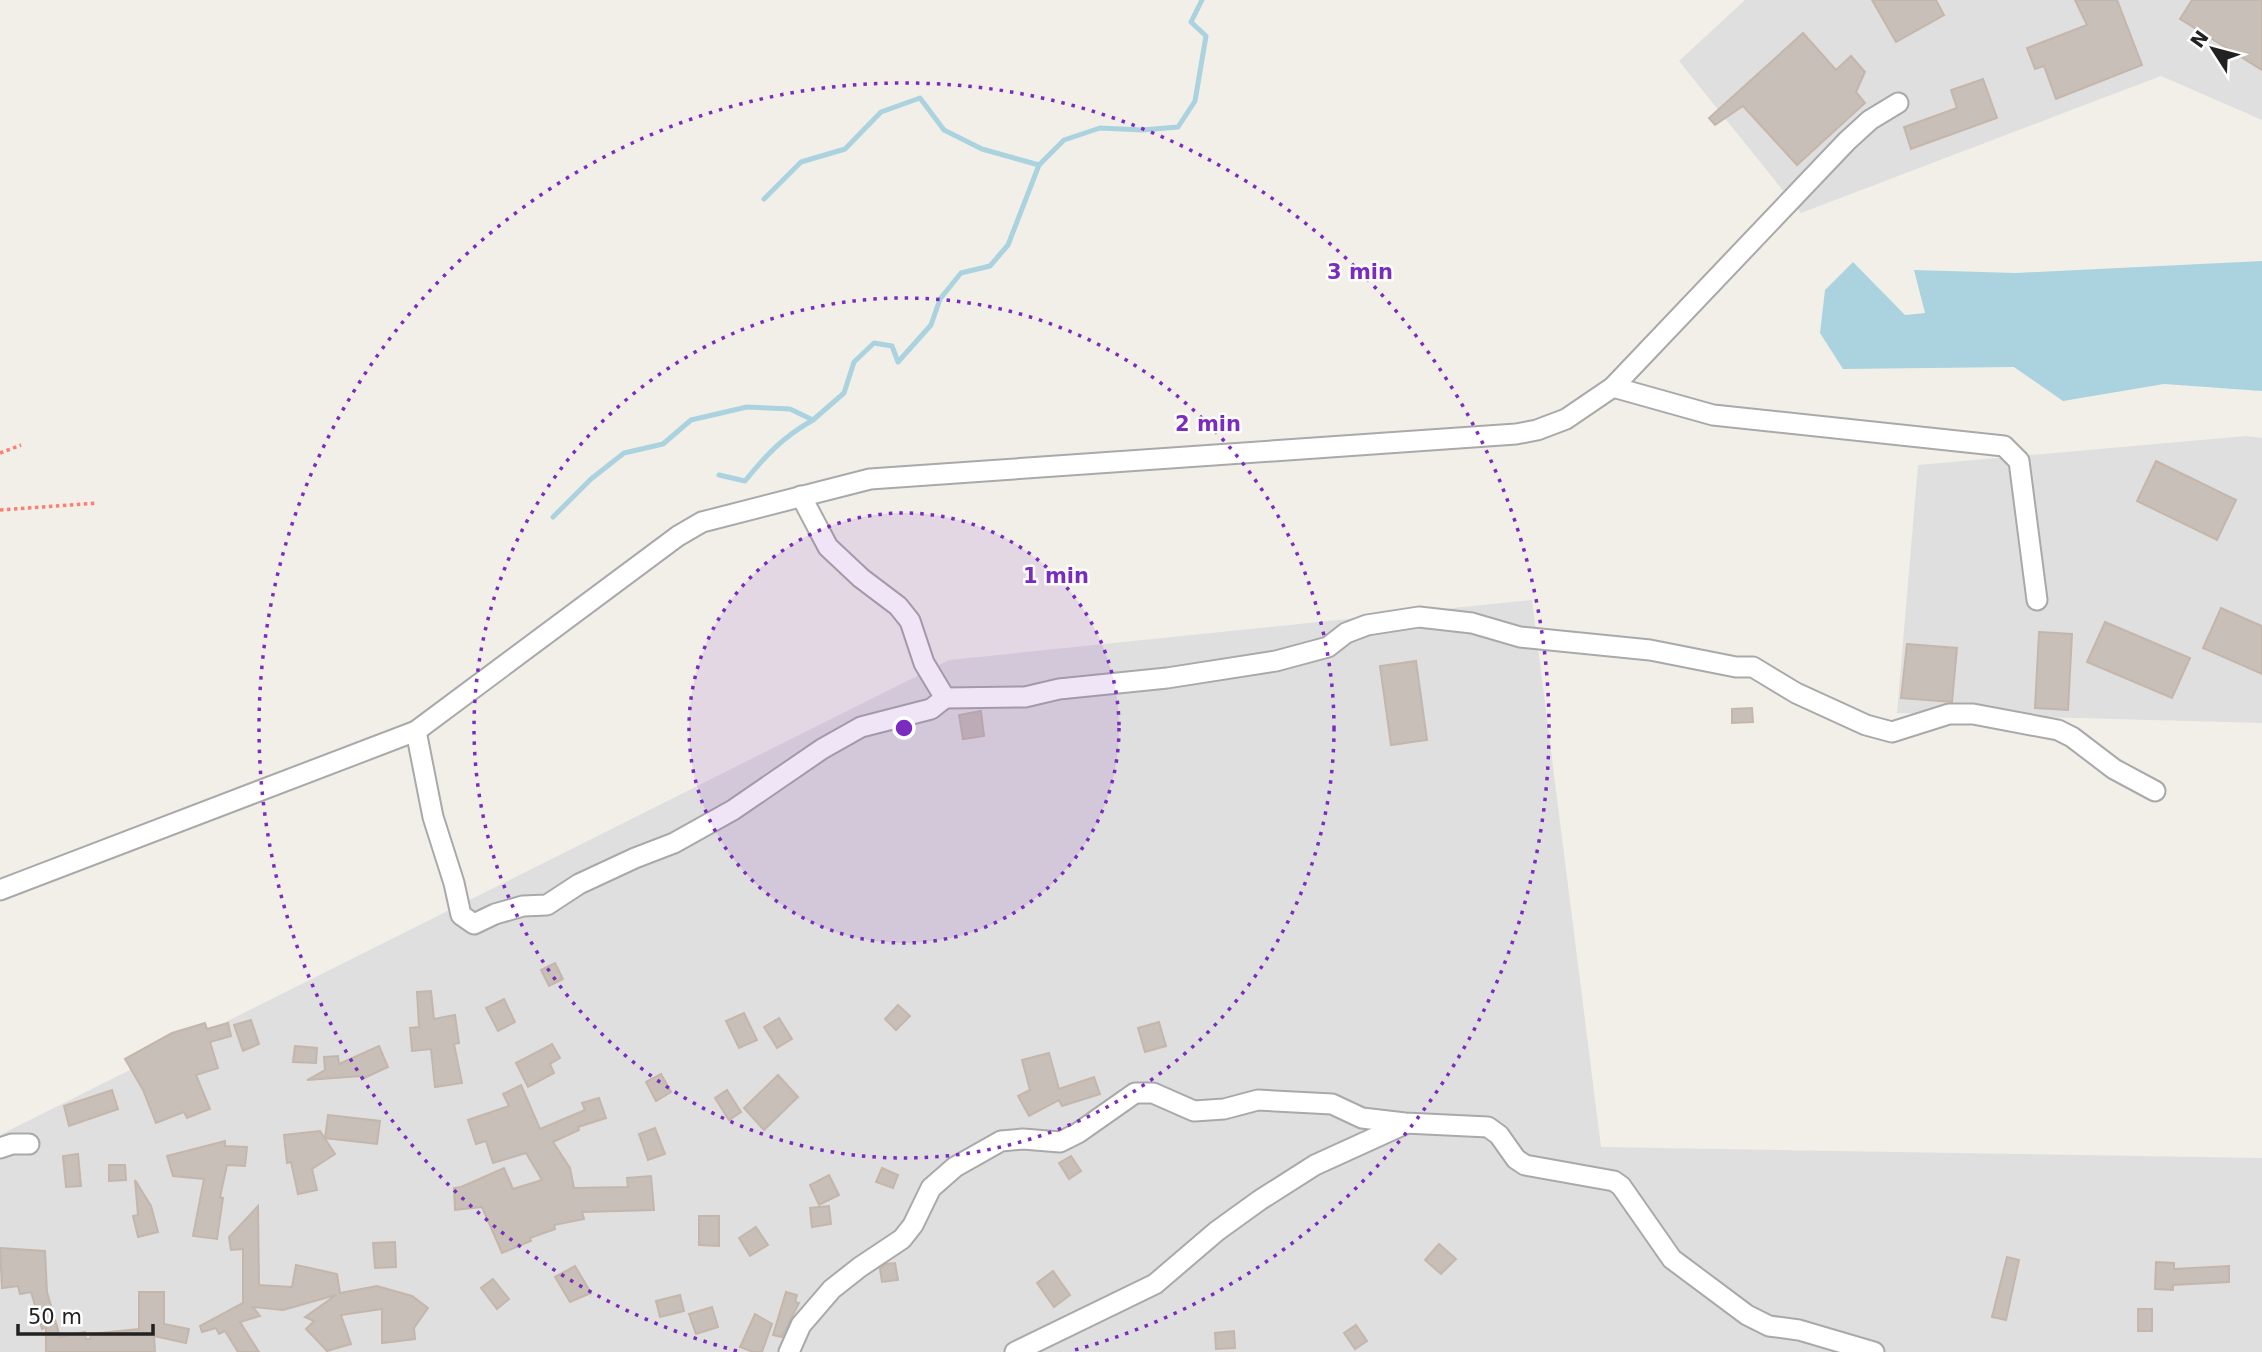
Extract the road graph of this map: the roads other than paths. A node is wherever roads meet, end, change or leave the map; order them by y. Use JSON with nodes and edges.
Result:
{"nodes":[{"id":1,"x":1898,"y":103,"type":"dead end"},
{"id":2,"x":1613,"y":387,"type":"junction"},
{"id":3,"x":802,"y":496,"type":"junction"},
{"id":4,"x":2037,"y":600,"type":"dead end"},
{"id":5,"x":945,"y":698,"type":"junction"},
{"id":6,"x":416,"y":731,"type":"junction"},
{"id":7,"x":2155,"y":791,"type":"dead end"},
{"id":8,"x":0,"y":890,"type":"edge"},
{"id":9,"x":1405,"y":1124,"type":"junction"},
{"id":10,"x":29,"y":1144,"type":"dead end"},
{"id":11,"x":0,"y":1148,"type":"edge"},
{"id":12,"x":789,"y":1352,"type":"edge"},
{"id":13,"x":1015,"y":1352,"type":"edge"},
{"id":14,"x":1874,"y":1352,"type":"edge"}],
"edges":[{"from":1,"to":2,"type":"street"},
{"from":2,"to":3,"type":"street"},
{"from":2,"to":4,"type":"street"},
{"from":3,"to":5,"type":"street"},
{"from":3,"to":6,"type":"street"},
{"from":5,"to":6,"type":"street"},
{"from":5,"to":7,"type":"street"},
{"from":6,"to":8,"type":"street"},
{"from":9,"to":12,"type":"street"},
{"from":9,"to":13,"type":"street"},
{"from":9,"to":14,"type":"street"},
{"from":10,"to":11,"type":"street"}]}
